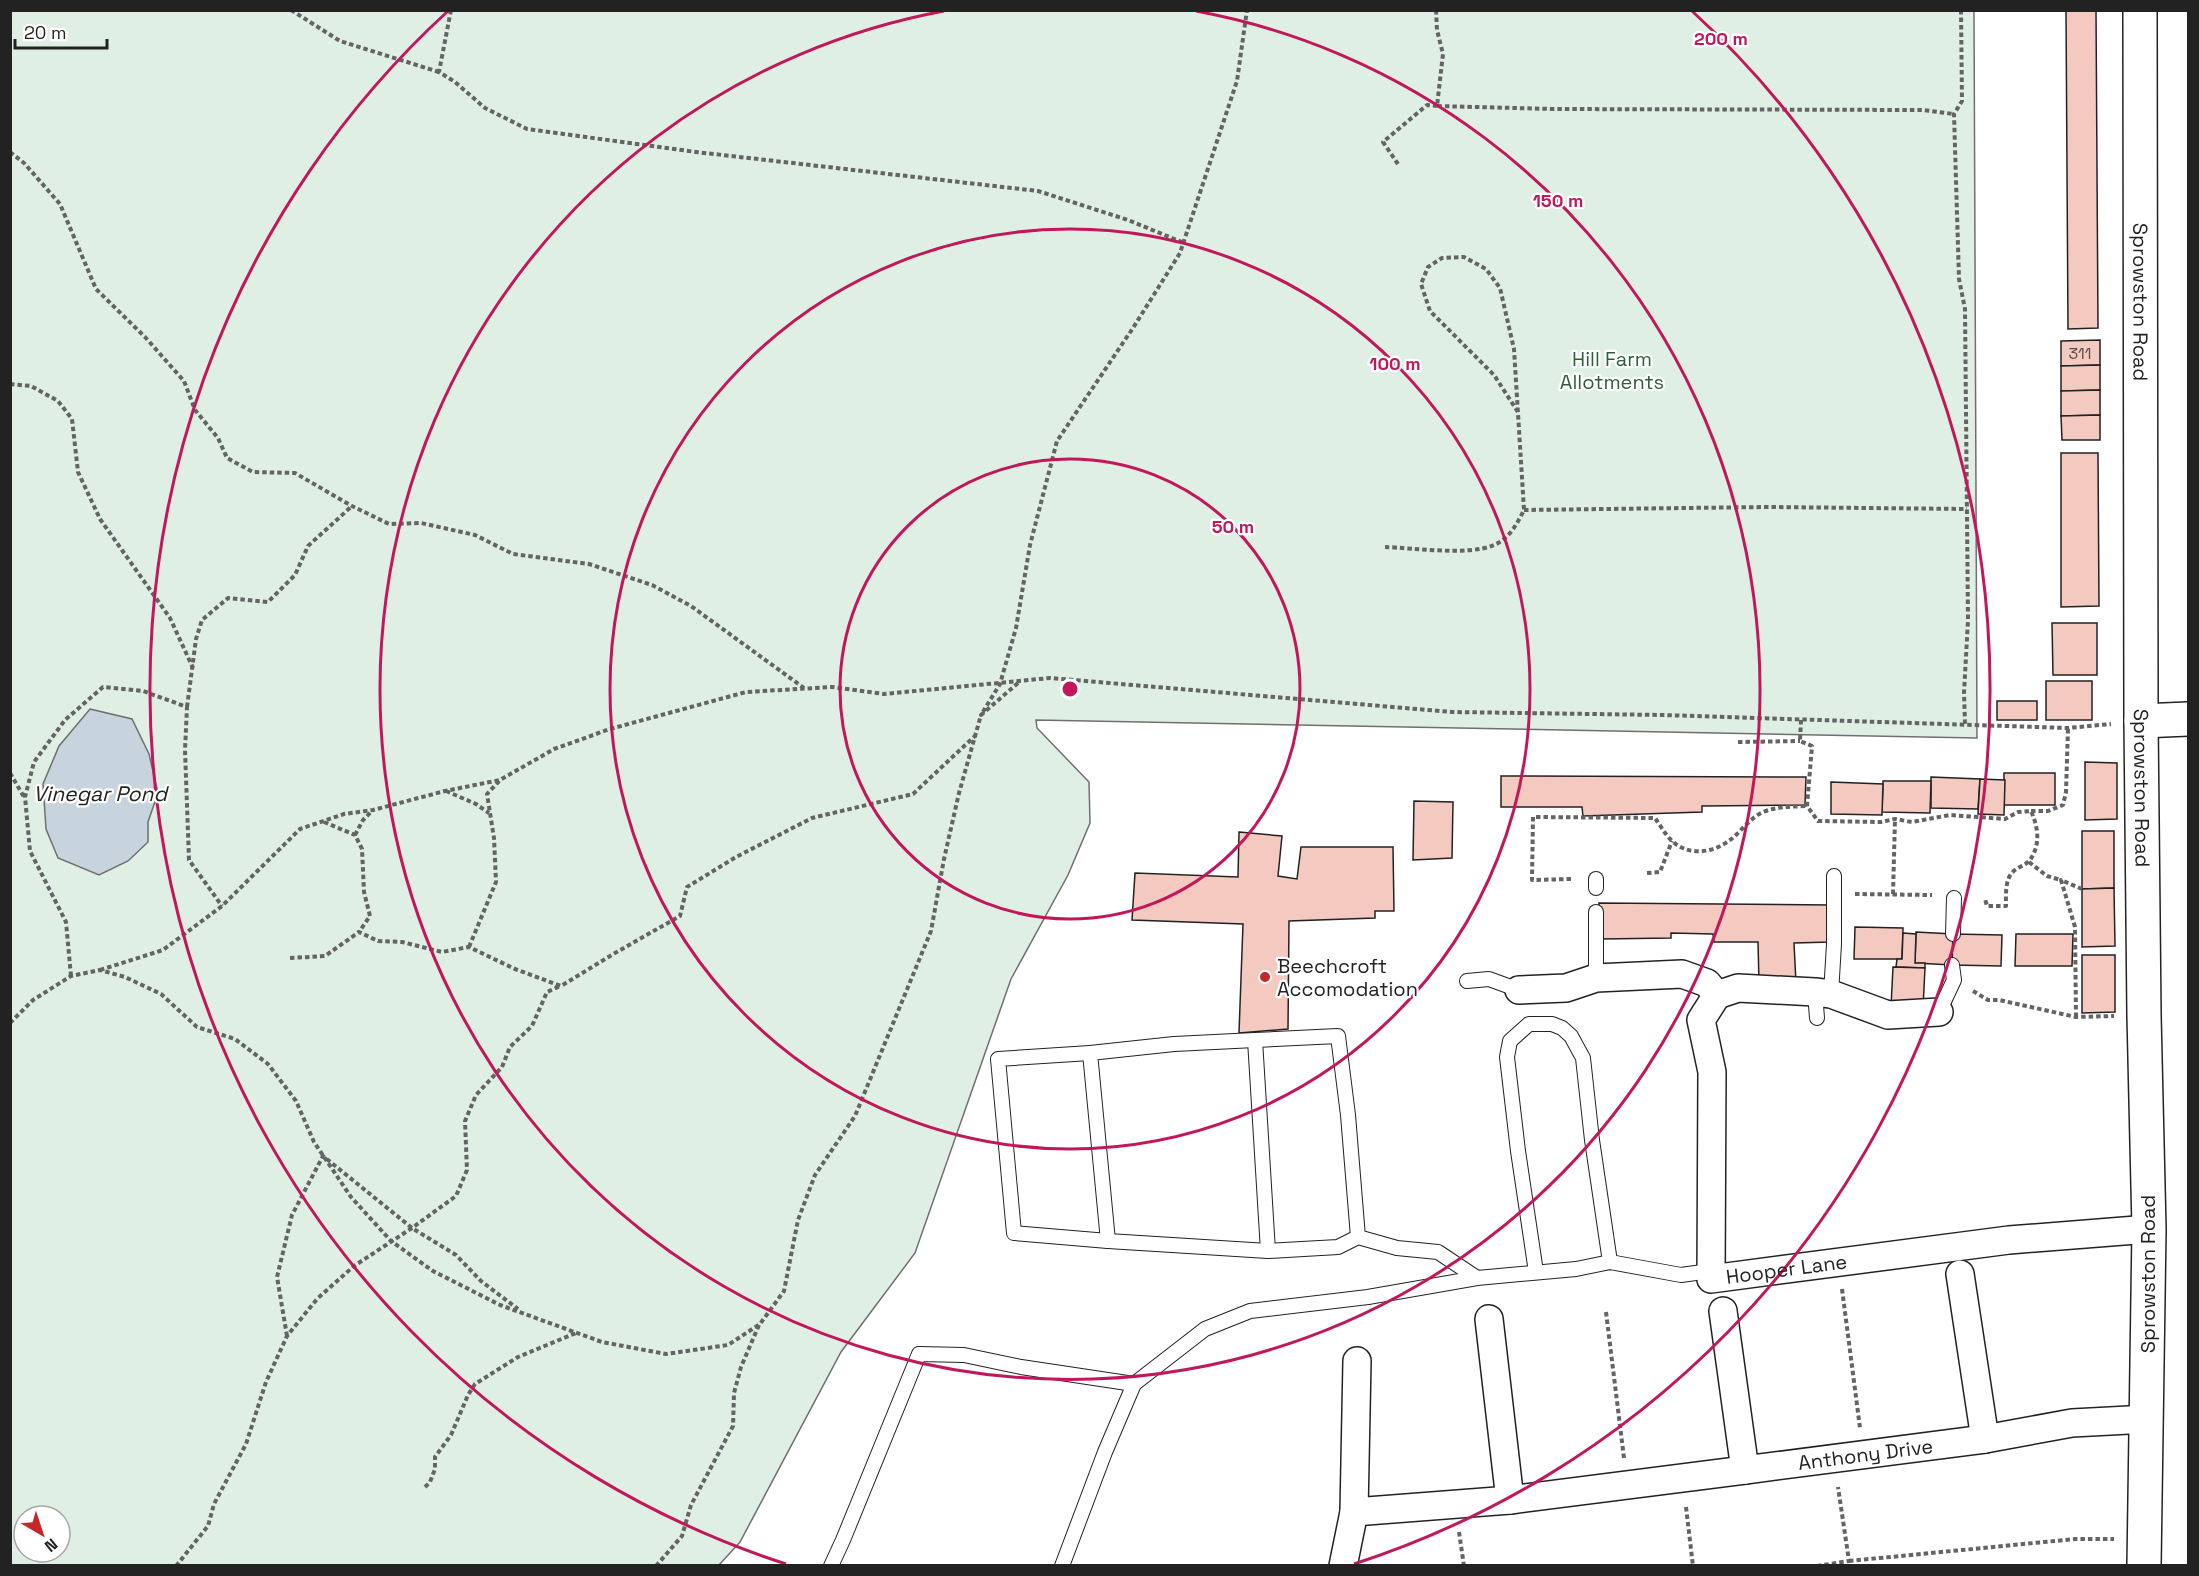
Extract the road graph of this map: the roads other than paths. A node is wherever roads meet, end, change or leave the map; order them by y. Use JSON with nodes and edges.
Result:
{"nodes":[{"id":1,"x":2140,"y":10,"type":"edge"},
{"id":2,"x":2188,"y":719,"type":"edge"},
{"id":3,"x":2141,"y":721,"type":"junction"},
{"id":4,"x":1834,"y":876,"type":"dead end"},
{"id":5,"x":1954,"y":898,"type":"dead end"},
{"id":6,"x":1596,"y":912,"type":"dead end"},
{"id":7,"x":1953,"y":934,"type":"dead end"},
{"id":8,"x":1952,"y":964,"type":"dead end"},
{"id":9,"x":1596,"y":978,"type":"junction"},
{"id":10,"x":1467,"y":981,"type":"dead end"},
{"id":11,"x":1519,"y":990,"type":"joint"},
{"id":12,"x":1717,"y":995,"type":"junction"},
{"id":13,"x":1821,"y":1001,"type":"junction"},
{"id":14,"x":1939,"y":1012,"type":"joint"},
{"id":15,"x":1255,"y":1040,"type":"junction"},
{"id":16,"x":1090,"y":1053,"type":"junction"},
{"id":17,"x":2149,"y":1229,"type":"junction"},
{"id":18,"x":1358,"y":1237,"type":"junction"},
{"id":19,"x":1108,"y":1240,"type":"junction"},
{"id":20,"x":1268,"y":1251,"type":"junction"},
{"id":21,"x":1610,"y":1262,"type":"junction"},
{"id":22,"x":1710,"y":1271,"type":"junction"},
{"id":23,"x":1536,"y":1272,"type":"junction"},
{"id":24,"x":1960,"y":1274,"type":"dead end"},
{"id":25,"x":1478,"y":1278,"type":"junction"},
{"id":26,"x":1723,"y":1311,"type":"dead end"},
{"id":27,"x":1489,"y":1319,"type":"dead end"},
{"id":28,"x":1357,"y":1361,"type":"dead end"},
{"id":29,"x":1134,"y":1384,"type":"junction"},
{"id":30,"x":2148,"y":1419,"type":"junction"},
{"id":31,"x":1985,"y":1439,"type":"junction"},
{"id":32,"x":1745,"y":1470,"type":"junction"},
{"id":33,"x":1510,"y":1500,"type":"junction"},
{"id":34,"x":1354,"y":1512,"type":"junction"},
{"id":35,"x":831,"y":1566,"type":"edge"},
{"id":36,"x":1062,"y":1566,"type":"edge"},
{"id":37,"x":1343,"y":1566,"type":"edge"},
{"id":38,"x":2145,"y":1566,"type":"edge"}],
"edges":[{"from":1,"to":3,"type":"main road","name":"Sprowston Road"},
{"from":2,"to":3,"type":"main road"},
{"from":3,"to":17,"type":"main road","name":"Sprowston Road"},
{"from":4,"to":13,"type":"lane"},
{"from":5,"to":7,"type":"lane"},
{"from":6,"to":9,"type":"lane"},
{"from":8,"to":14,"type":"lane"},
{"from":9,"to":11,"type":"street"},
{"from":9,"to":12,"type":"street"},
{"from":10,"to":11,"type":"lane"},
{"from":12,"to":13,"type":"street"},
{"from":12,"to":22,"type":"street","name":"Hooper Lane"},
{"from":13,"to":14,"type":"street"},
{"from":15,"to":16,"type":"lane"},
{"from":15,"to":18,"type":"lane"},
{"from":15,"to":20,"type":"lane"},
{"from":16,"to":19,"type":"lane"},
{"from":16,"to":19,"type":"lane"},
{"from":17,"to":22,"type":"street","name":"Hooper Lane"},
{"from":17,"to":30,"type":"main road","name":"Sprowston Road"},
{"from":18,"to":20,"type":"lane"},
{"from":18,"to":25,"type":"lane"},
{"from":19,"to":20,"type":"lane"},
{"from":21,"to":22,"type":"lane"},
{"from":21,"to":23,"type":"lane"},
{"from":21,"to":23,"type":"lane"},
{"from":23,"to":25,"type":"lane"},
{"from":24,"to":31,"type":"street"},
{"from":25,"to":29,"type":"lane"},
{"from":26,"to":32,"type":"street"},
{"from":27,"to":33,"type":"street"},
{"from":28,"to":34,"type":"street"},
{"from":29,"to":35,"type":"lane"},
{"from":29,"to":36,"type":"lane"},
{"from":30,"to":31,"type":"street","name":"Anthony Drive"},
{"from":30,"to":38,"type":"main road","name":"Sprowston Road"},
{"from":31,"to":32,"type":"street","name":"Anthony Drive"},
{"from":32,"to":33,"type":"street","name":"Anthony Drive"},
{"from":33,"to":34,"type":"street","name":"Anthony Drive"},
{"from":34,"to":37,"type":"street"}]}
